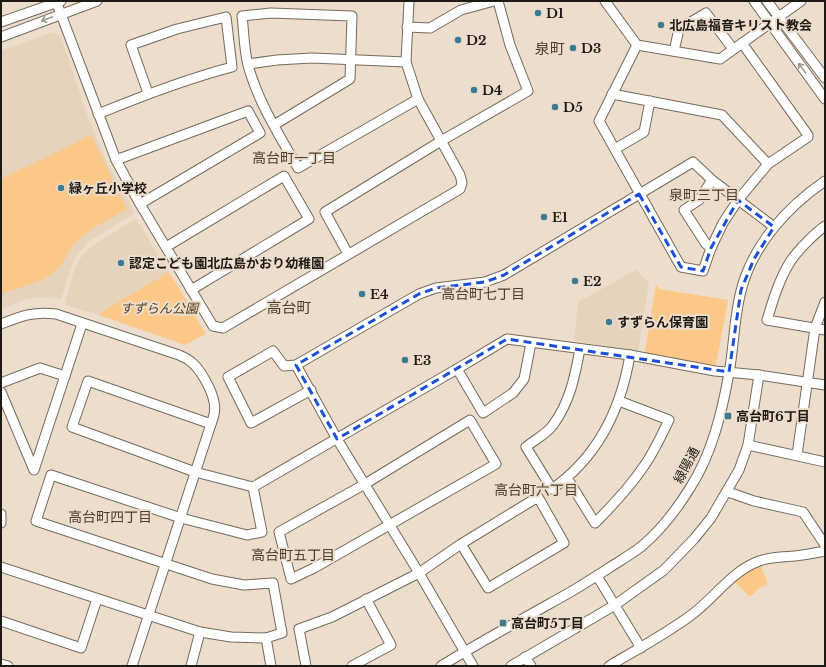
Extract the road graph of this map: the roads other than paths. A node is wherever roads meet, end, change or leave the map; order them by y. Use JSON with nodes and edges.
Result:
{"nodes":[{"id":1,"x":97,"y":1,"type":"edge"},
{"id":2,"x":409,"y":1,"type":"edge"},
{"id":3,"x":494,"y":1,"type":"edge"},
{"id":4,"x":498,"y":1,"type":"edge"},
{"id":5,"x":605,"y":1,"type":"edge"},
{"id":6,"x":754,"y":1,"type":"edge"},
{"id":7,"x":767,"y":1,"type":"edge"},
{"id":8,"x":801,"y":1,"type":"edge"},
{"id":9,"x":58,"y":2,"type":"edge"},
{"id":10,"x":61,"y":14,"type":"junction"},
{"id":11,"x":779,"y":17,"type":"junction"},
{"id":12,"x":1,"y":22,"type":"edge"},
{"id":13,"x":770,"y":23,"type":"junction"},
{"id":14,"x":407,"y":27,"type":"junction"},
{"id":15,"x":1,"y":37,"type":"edge"},
{"id":16,"x":742,"y":43,"type":"junction"},
{"id":17,"x":637,"y":45,"type":"junction"},
{"id":18,"x":733,"y":49,"type":"junction"},
{"id":19,"x":674,"y":51,"type":"junction"},
{"id":20,"x":351,"y":59,"type":"junction"},
{"id":21,"x":406,"y":62,"type":"junction"},
{"id":22,"x":248,"y":64,"type":"junction"},
{"id":23,"x":825,"y":78,"type":"edge"},
{"id":24,"x":148,"y":94,"type":"junction"},
{"id":25,"x":612,"y":94,"type":"junction"},
{"id":26,"x":418,"y":99,"type":"junction"},
{"id":27,"x":825,"y":99,"type":"edge"},
{"id":28,"x":650,"y":101,"type":"junction"},
{"id":29,"x":98,"y":114,"type":"junction"},
{"id":30,"x":274,"y":125,"type":"junction"},
{"id":31,"x":441,"y":141,"type":"junction"},
{"id":32,"x":615,"y":149,"type":"junction"},
{"id":33,"x":116,"y":160,"type":"junction"},
{"id":34,"x":768,"y":164,"type":"junction"},
{"id":35,"x":712,"y":180,"type":"junction"},
{"id":36,"x":825,"y":180,"type":"edge"},
{"id":37,"x":639,"y":194,"type":"junction"},
{"id":38,"x":738,"y":200,"type":"junction"},
{"id":39,"x":140,"y":204,"type":"junction"},
{"id":40,"x":825,"y":226,"type":"edge"},
{"id":41,"x":774,"y":227,"type":"junction"},
{"id":42,"x":166,"y":247,"type":"junction"},
{"id":43,"x":711,"y":248,"type":"junction"},
{"id":44,"x":348,"y":254,"type":"junction"},
{"id":45,"x":191,"y":290,"type":"junction"},
{"id":46,"x":825,"y":302,"type":"edge"},
{"id":47,"x":1,"y":324,"type":"edge"},
{"id":48,"x":82,"y":324,"type":"junction"},
{"id":49,"x":814,"y":328,"type":"junction"},
{"id":50,"x":825,"y":330,"type":"edge"},
{"id":51,"x":531,"y":343,"type":"junction"},
{"id":52,"x":580,"y":349,"type":"junction"},
{"id":53,"x":630,"y":355,"type":"junction"},
{"id":54,"x":296,"y":364,"type":"junction"},
{"id":55,"x":457,"y":369,"type":"junction"},
{"id":56,"x":729,"y":372,"type":"junction"},
{"id":57,"x":759,"y":375,"type":"junction"},
{"id":58,"x":65,"y":376,"type":"junction"},
{"id":59,"x":1,"y":383,"type":"edge"},
{"id":60,"x":807,"y":383,"type":"junction"},
{"id":61,"x":825,"y":385,"type":"edge"},
{"id":62,"x":311,"y":390,"type":"junction"},
{"id":63,"x":1,"y":392,"type":"edge"},
{"id":64,"x":619,"y":401,"type":"junction"},
{"id":65,"x":212,"y":424,"type":"junction"},
{"id":66,"x":337,"y":439,"type":"junction"},
{"id":67,"x":748,"y":446,"type":"junction"},
{"id":68,"x":797,"y":455,"type":"junction"},
{"id":69,"x":825,"y":462,"type":"edge"},
{"id":70,"x":196,"y":472,"type":"junction"},
{"id":71,"x":567,"y":478,"type":"junction"},
{"id":72,"x":365,"y":484,"type":"junction"},
{"id":73,"x":253,"y":487,"type":"junction"},
{"id":74,"x":728,"y":492,"type":"junction"},
{"id":75,"x":1,"y":514,"type":"edge"},
{"id":76,"x":181,"y":518,"type":"junction"},
{"id":77,"x":1,"y":523,"type":"edge"},
{"id":78,"x":389,"y":526,"type":"junction"},
{"id":79,"x":461,"y":544,"type":"junction"},
{"id":80,"x":825,"y":545,"type":"edge"},
{"id":81,"x":825,"y":551,"type":"edge"},
{"id":82,"x":166,"y":564,"type":"junction"},
{"id":83,"x":1,"y":567,"type":"edge"},
{"id":84,"x":419,"y":573,"type":"junction"},
{"id":85,"x":597,"y":576,"type":"junction"},
{"id":86,"x":97,"y":599,"type":"junction"},
{"id":87,"x":366,"y":599,"type":"junction"},
{"id":88,"x":615,"y":605,"type":"junction"},
{"id":89,"x":149,"y":616,"type":"junction"},
{"id":90,"x":1,"y":621,"type":"edge"},
{"id":91,"x":200,"y":632,"type":"junction"},
{"id":92,"x":266,"y":638,"type":"junction"},
{"id":93,"x":641,"y":648,"type":"junction"},
{"id":94,"x":465,"y":652,"type":"junction"},
{"id":95,"x":525,"y":657,"type":"junction"},
{"id":96,"x":1,"y":664,"type":"edge"},
{"id":97,"x":8,"y":666,"type":"edge"},
{"id":98,"x":132,"y":666,"type":"edge"},
{"id":99,"x":191,"y":666,"type":"edge"},
{"id":100,"x":271,"y":666,"type":"edge"},
{"id":101,"x":306,"y":666,"type":"edge"},
{"id":102,"x":352,"y":666,"type":"edge"},
{"id":103,"x":441,"y":666,"type":"edge"},
{"id":104,"x":473,"y":666,"type":"edge"},
{"id":105,"x":511,"y":666,"type":"edge"},
{"id":106,"x":531,"y":666,"type":"edge"},
{"id":107,"x":609,"y":666,"type":"edge"}],
"edges":[{"from":1,"to":10,"type":"street"},
{"from":2,"to":14,"type":"street"},
{"from":3,"to":14,"type":"street"},
{"from":4,"to":31,"type":"street"},
{"from":5,"to":17,"type":"street"},
{"from":6,"to":13,"type":"street"},
{"from":7,"to":11,"type":"street"},
{"from":8,"to":11,"type":"street"},
{"from":9,"to":10,"type":"street"},
{"from":9,"to":12,"type":"street"},
{"from":10,"to":15,"type":"street","one_way":true},
{"from":10,"to":29,"type":"street"},
{"from":11,"to":13,"type":"street"},
{"from":11,"to":23,"type":"street"},
{"from":13,"to":16,"type":"street"},
{"from":27,"to":13,"type":"street","one_way":true},
{"from":14,"to":21,"type":"street"},
{"from":16,"to":18,"type":"street"},
{"from":16,"to":34,"type":"street"},
{"from":17,"to":19,"type":"street"},
{"from":17,"to":25,"type":"street"},
{"from":18,"to":19,"type":"street"},
{"from":18,"to":19,"type":"street"},
{"from":20,"to":21,"type":"street"},
{"from":20,"to":22,"type":"street"},
{"from":20,"to":22,"type":"street"},
{"from":20,"to":30,"type":"street"},
{"from":21,"to":26,"type":"street"},
{"from":22,"to":30,"type":"street"},
{"from":24,"to":24,"type":"street"},
{"from":24,"to":29,"type":"street"},
{"from":25,"to":28,"type":"street"},
{"from":25,"to":32,"type":"street"},
{"from":26,"to":30,"type":"street"},
{"from":26,"to":31,"type":"street"},
{"from":28,"to":32,"type":"street"},
{"from":28,"to":34,"type":"street"},
{"from":29,"to":33,"type":"street"},
{"from":31,"to":44,"type":"street"},
{"from":31,"to":44,"type":"street"},
{"from":32,"to":37,"type":"street"},
{"from":33,"to":39,"type":"street"},
{"from":33,"to":39,"type":"street"},
{"from":34,"to":38,"type":"street"},
{"from":35,"to":37,"type":"street"},
{"from":35,"to":38,"type":"street"},
{"from":35,"to":43,"type":"street"},
{"from":36,"to":41,"type":"street","name":"緑陽通"},
{"from":37,"to":43,"type":"street"},
{"from":37,"to":54,"type":"street"},
{"from":38,"to":41,"type":"street"},
{"from":38,"to":43,"type":"street"},
{"from":39,"to":42,"type":"street"},
{"from":40,"to":49,"type":"street"},
{"from":41,"to":56,"type":"street","name":"緑陽通"},
{"from":42,"to":45,"type":"street"},
{"from":42,"to":45,"type":"street"},
{"from":44,"to":45,"type":"street"},
{"from":46,"to":49,"type":"street"},
{"from":47,"to":48,"type":"street"},
{"from":48,"to":58,"type":"street"},
{"from":48,"to":65,"type":"street"},
{"from":49,"to":50,"type":"street"},
{"from":49,"to":60,"type":"street"},
{"from":51,"to":52,"type":"street"},
{"from":51,"to":55,"type":"street"},
{"from":51,"to":55,"type":"street"},
{"from":52,"to":53,"type":"street"},
{"from":52,"to":71,"type":"street"},
{"from":53,"to":56,"type":"street"},
{"from":53,"to":64,"type":"street"},
{"from":54,"to":62,"type":"street"},
{"from":54,"to":62,"type":"street"},
{"from":55,"to":66,"type":"street"},
{"from":56,"to":57,"type":"street"},
{"from":56,"to":85,"type":"street","name":"緑陽通"},
{"from":57,"to":60,"type":"street"},
{"from":57,"to":67,"type":"street"},
{"from":58,"to":59,"type":"street"},
{"from":58,"to":63,"type":"street"},
{"from":60,"to":61,"type":"street"},
{"from":60,"to":68,"type":"street"},
{"from":62,"to":66,"type":"street"},
{"from":64,"to":71,"type":"street"},
{"from":64,"to":71,"type":"street"},
{"from":65,"to":70,"type":"street"},
{"from":65,"to":70,"type":"street"},
{"from":66,"to":72,"type":"street"},
{"from":66,"to":73,"type":"street"},
{"from":67,"to":68,"type":"street"},
{"from":67,"to":74,"type":"street"},
{"from":68,"to":69,"type":"street"},
{"from":70,"to":73,"type":"street"},
{"from":70,"to":76,"type":"street"},
{"from":72,"to":78,"type":"street"},
{"from":72,"to":78,"type":"street"},
{"from":72,"to":78,"type":"street"},
{"from":73,"to":76,"type":"street"},
{"from":74,"to":80,"type":"street"},
{"from":74,"to":88,"type":"street"},
{"from":75,"to":77,"type":"street"},
{"from":76,"to":82,"type":"street"},
{"from":76,"to":82,"type":"street"},
{"from":78,"to":84,"type":"street"},
{"from":79,"to":79,"type":"street"},
{"from":79,"to":84,"type":"street"},
{"from":81,"to":93,"type":"street"},
{"from":82,"to":89,"type":"street"},
{"from":82,"to":92,"type":"street"},
{"from":83,"to":86,"type":"street"},
{"from":84,"to":87,"type":"street"},
{"from":84,"to":94,"type":"street"},
{"from":85,"to":88,"type":"street"},
{"from":85,"to":94,"type":"street","name":"緑陽通"},
{"from":86,"to":89,"type":"street"},
{"from":86,"to":90,"type":"street"},
{"from":87,"to":101,"type":"street"},
{"from":87,"to":102,"type":"street"},
{"from":88,"to":93,"type":"street"},
{"from":88,"to":95,"type":"street"},
{"from":89,"to":91,"type":"street"},
{"from":89,"to":98,"type":"street"},
{"from":91,"to":92,"type":"street"},
{"from":91,"to":99,"type":"street"},
{"from":92,"to":100,"type":"street"},
{"from":93,"to":107,"type":"street"},
{"from":94,"to":103,"type":"street","name":"緑陽通"},
{"from":94,"to":104,"type":"street"},
{"from":95,"to":105,"type":"street"},
{"from":95,"to":106,"type":"street"},
{"from":96,"to":97,"type":"street"}]}
